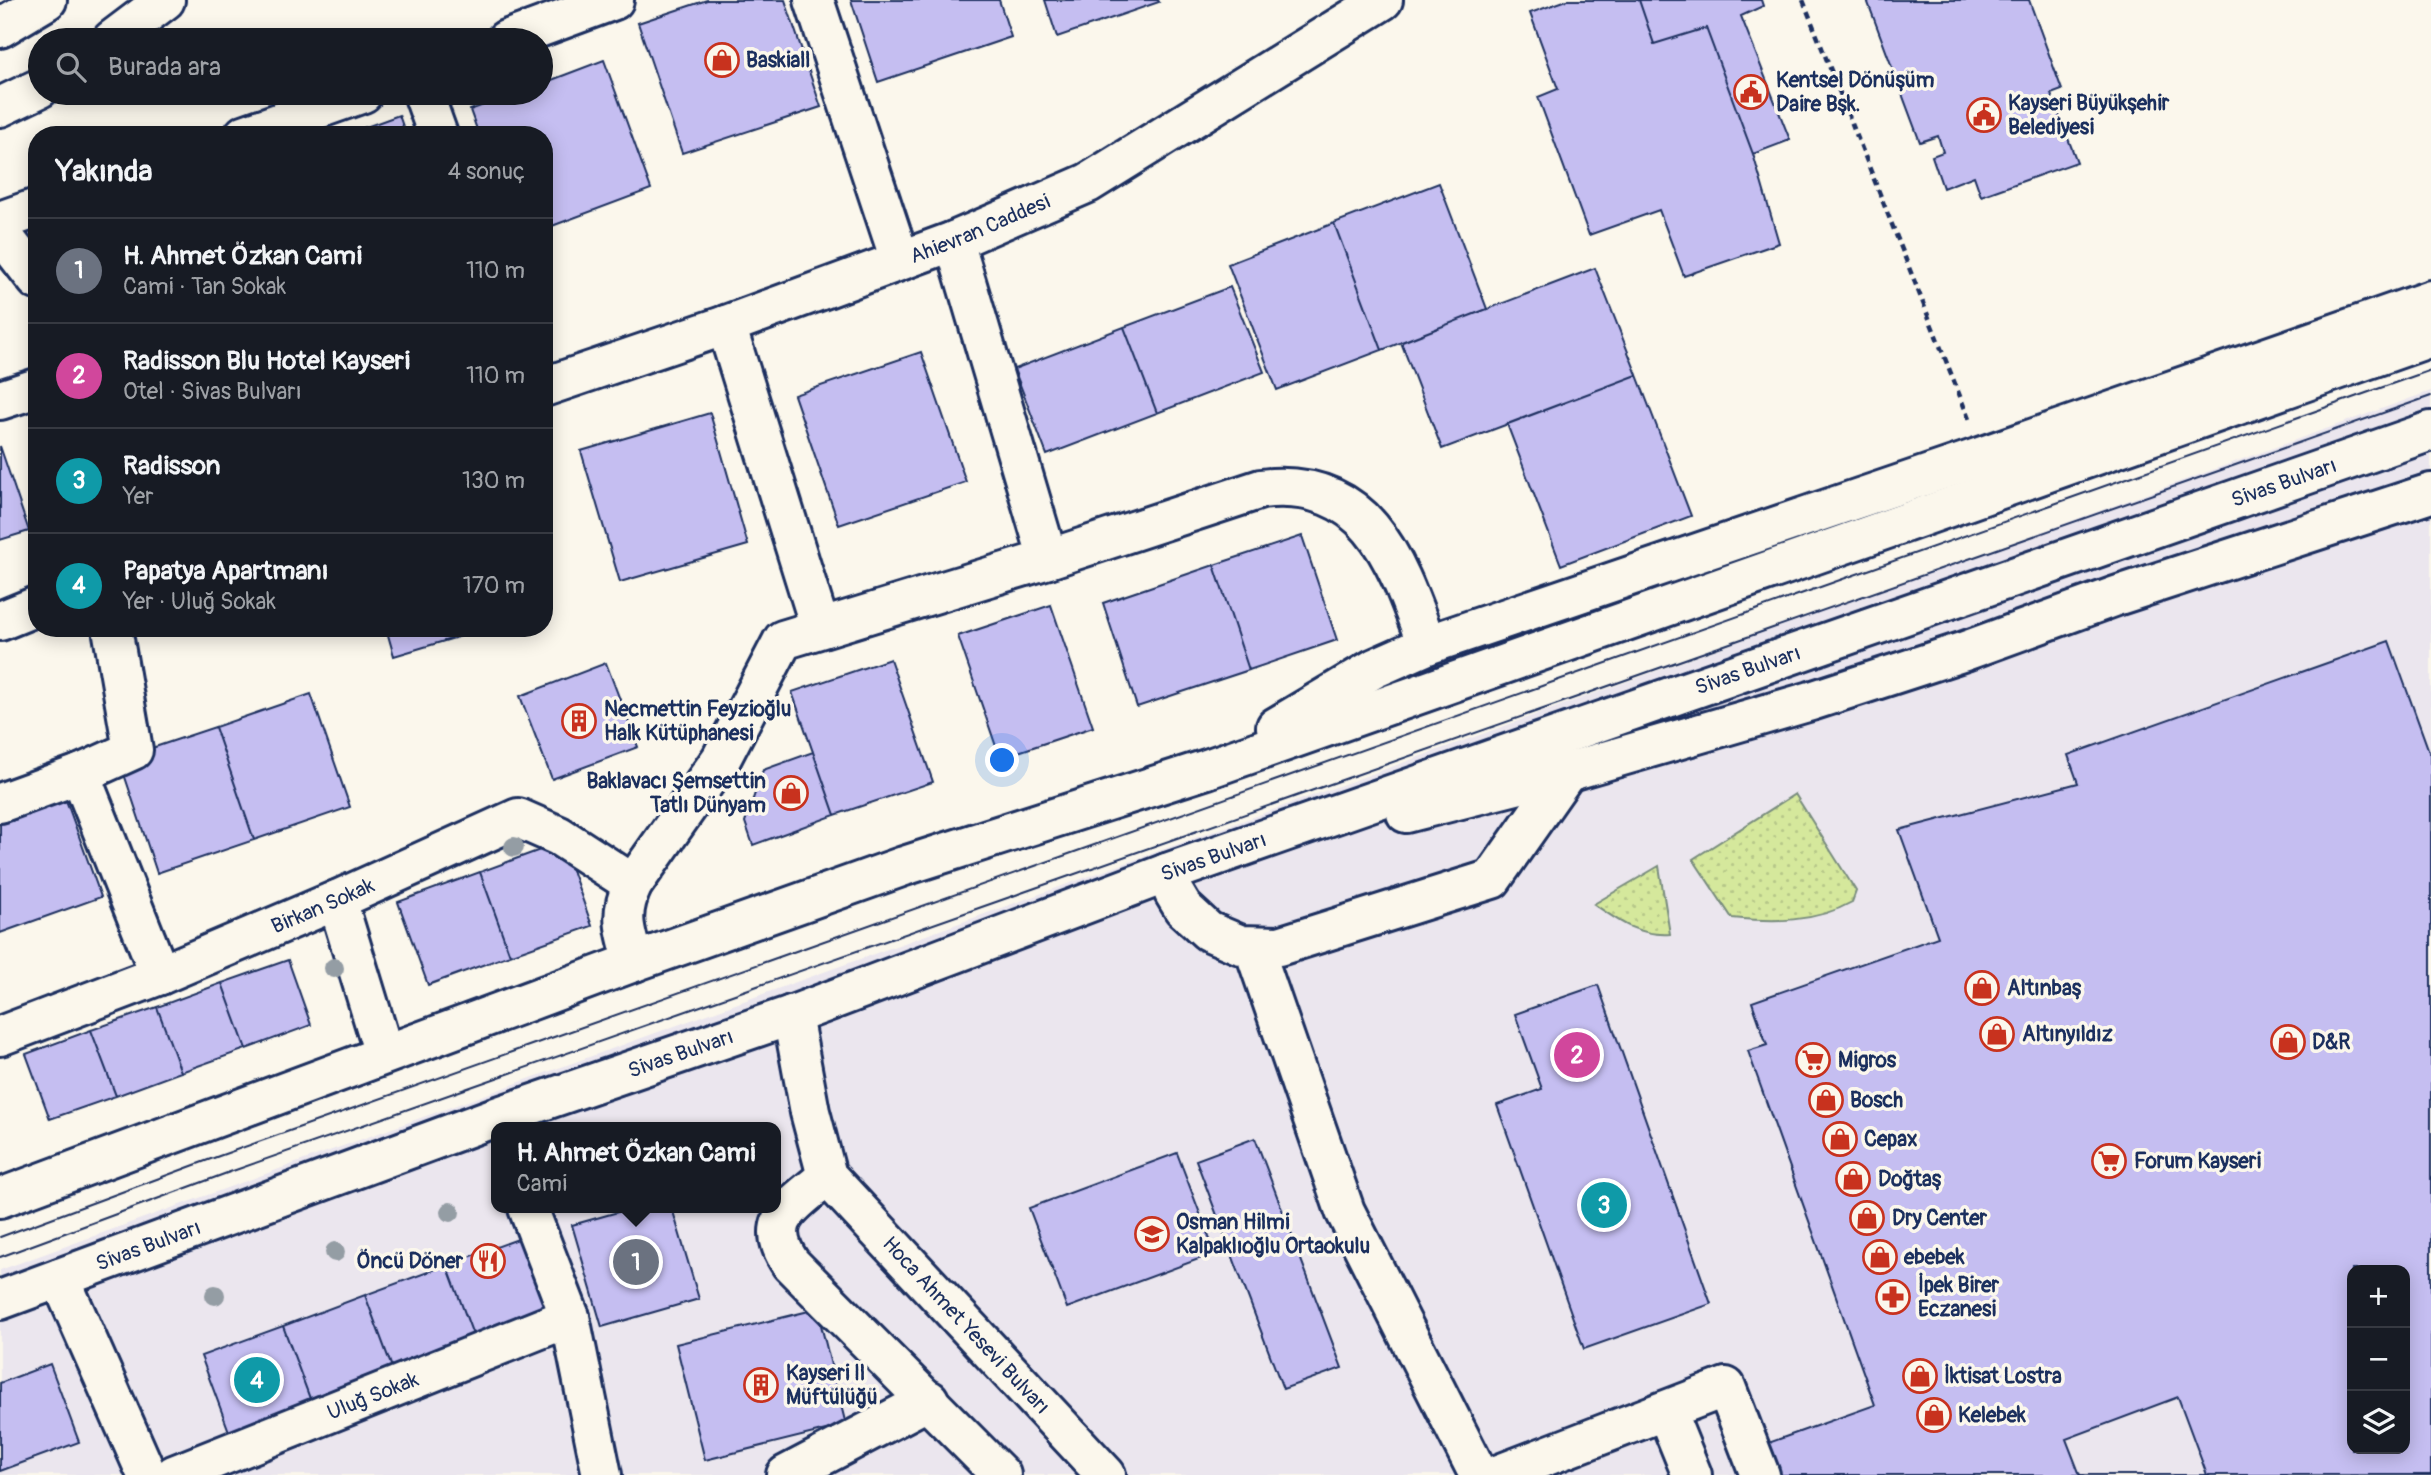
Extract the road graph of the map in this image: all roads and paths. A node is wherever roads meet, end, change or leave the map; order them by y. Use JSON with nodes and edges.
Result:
{"nodes":[{"id":1,"x":47,"y":0,"type":"edge"},
{"id":2,"x":165,"y":0,"type":"edge"},
{"id":3,"x":614,"y":0,"type":"edge"},
{"id":4,"x":814,"y":0,"type":"edge"},
{"id":5,"x":1383,"y":0,"type":"edge"},
{"id":6,"x":1803,"y":0,"type":"edge"},
{"id":7,"x":0,"y":28,"type":"edge"},
{"id":8,"x":127,"y":28,"type":"edge"},
{"id":9,"x":538,"y":28,"type":"edge"},
{"id":10,"x":28,"y":95,"type":"edge"},
{"id":11,"x":329,"y":105,"type":"edge"},
{"id":12,"x":427,"y":105,"type":"edge"},
{"id":13,"x":0,"y":107,"type":"edge"},
{"id":14,"x":270,"y":126,"type":"edge"},
{"id":15,"x":435,"y":126,"type":"edge"},
{"id":16,"x":28,"y":211,"type":"edge"},
{"id":17,"x":0,"y":221,"type":"edge"},
{"id":18,"x":0,"y":232,"type":"edge"},
{"id":19,"x":954,"y":241,"type":"junction"},
{"id":20,"x":900,"y":260,"type":"junction"},
{"id":21,"x":28,"y":268,"type":"edge"},
{"id":22,"x":2431,"y":300,"type":"edge"},
{"id":23,"x":726,"y":325,"type":"junction"},
{"id":24,"x":2431,"y":337,"type":"edge"},
{"id":25,"x":553,"y":384,"type":"edge"},
{"id":26,"x":28,"y":391,"type":"edge"},
{"id":27,"x":0,"y":400,"type":"edge"},
{"id":28,"x":2431,"y":430,"type":"edge"},
{"id":29,"x":1983,"y":456,"type":"junction"},
{"id":30,"x":2431,"y":492,"type":"edge"},
{"id":31,"x":1048,"y":559,"type":"junction"},
{"id":32,"x":28,"y":610,"type":"edge"},
{"id":33,"x":0,"y":621,"type":"edge"},
{"id":34,"x":820,"y":627,"type":"junction"},
{"id":35,"x":114,"y":637,"type":"edge"},
{"id":36,"x":1427,"y":645,"type":"junction"},
{"id":37,"x":1207,"y":769,"type":"junction"},
{"id":38,"x":1567,"y":772,"type":"junction"},
{"id":39,"x":80,"y":774,"type":"junction"},
{"id":40,"x":0,"y":803,"type":"edge"},
{"id":41,"x":1167,"y":873,"type":"junction"},
{"id":42,"x":633,"y":884,"type":"junction"},
{"id":43,"x":337,"y":900,"type":"junction"},
{"id":44,"x":1252,"y":946,"type":"junction"},
{"id":45,"x":634,"y":962,"type":"junction"},
{"id":46,"x":160,"y":975,"type":"junction"},
{"id":47,"x":792,"y":1015,"type":"junction"},
{"id":48,"x":0,"y":1036,"type":"edge"},
{"id":49,"x":384,"y":1054,"type":"junction"},
{"id":50,"x":498,"y":1122,"type":"edge"},
{"id":51,"x":491,"y":1124,"type":"edge"},
{"id":52,"x":827,"y":1176,"type":"junction"},
{"id":53,"x":0,"y":1198,"type":"edge"},
{"id":54,"x":530,"y":1213,"type":"edge"},
{"id":55,"x":60,"y":1278,"type":"junction"},
{"id":56,"x":0,"y":1300,"type":"edge"},
{"id":57,"x":570,"y":1317,"type":"junction"},
{"id":58,"x":929,"y":1400,"type":"junction"},
{"id":59,"x":1666,"y":1411,"type":"junction"},
{"id":60,"x":147,"y":1475,"type":"edge"},
{"id":61,"x":174,"y":1475,"type":"edge"},
{"id":62,"x":602,"y":1475,"type":"edge"},
{"id":63,"x":786,"y":1475,"type":"edge"},
{"id":64,"x":1001,"y":1475,"type":"edge"},
{"id":65,"x":1106,"y":1475,"type":"edge"},
{"id":66,"x":1479,"y":1475,"type":"edge"},
{"id":67,"x":1497,"y":1475,"type":"edge"},
{"id":68,"x":1692,"y":1475,"type":"edge"},
{"id":69,"x":1760,"y":1475,"type":"edge"}],
"edges":[{"from":1,"to":7,"type":"main road"},
{"from":2,"to":8,"type":"main road"},
{"from":3,"to":9,"type":"main road"},
{"from":4,"to":20,"type":"main road"},
{"from":5,"to":19,"type":"main road","name":"Ahievran Caddesi"},
{"from":6,"to":29,"type":"path"},
{"from":10,"to":13,"type":"main road"},
{"from":11,"to":14,"type":"main road"},
{"from":12,"to":15,"type":"main road"},
{"from":16,"to":17,"type":"main road"},
{"from":18,"to":21,"type":"main road"},
{"from":19,"to":20,"type":"main road","name":"Ahievran Caddesi"},
{"from":19,"to":31,"type":"main road"},
{"from":20,"to":23,"type":"main road","name":"Ahievran Caddesi"},
{"from":22,"to":29,"type":"main road"},
{"from":23,"to":25,"type":"main road","name":"Ahievran Caddesi"},
{"from":23,"to":34,"type":"main road"},
{"from":24,"to":37,"type":"main road"},
{"from":26,"to":27,"type":"main road"},
{"from":28,"to":41,"type":"main road","name":"Sivas Bulvarı"},
{"from":29,"to":36,"type":"main road"},
{"from":30,"to":38,"type":"main road"},
{"from":31,"to":34,"type":"main road"},
{"from":31,"to":36,"type":"main road"},
{"from":32,"to":33,"type":"main road"},
{"from":34,"to":42,"type":"main road"},
{"from":35,"to":39,"type":"main road"},
{"from":36,"to":37,"type":"main road"},
{"from":37,"to":45,"type":"main road"},
{"from":38,"to":41,"type":"main road"},
{"from":38,"to":44,"type":"main road"},
{"from":39,"to":40,"type":"main road"},
{"from":39,"to":46,"type":"main road"},
{"from":41,"to":44,"type":"main road"},
{"from":41,"to":47,"type":"main road","name":"Sivas Bulvarı"},
{"from":42,"to":43,"type":"main road","name":"Birkan Sokak"},
{"from":42,"to":45,"type":"main road"},
{"from":43,"to":46,"type":"main road","name":"Birkan Sokak"},
{"from":43,"to":49,"type":"main road"},
{"from":44,"to":66,"type":"main road"},
{"from":45,"to":49,"type":"main road"},
{"from":46,"to":48,"type":"main road","name":"Birkan Sokak"},
{"from":47,"to":50,"type":"main road","name":"Sivas Bulvarı"},
{"from":47,"to":52,"type":"main road","name":"Hoca Ahmet Yesevi Bulvarı"},
{"from":49,"to":53,"type":"main road"},
{"from":51,"to":55,"type":"main road","name":"Sivas Bulvarı"},
{"from":52,"to":58,"type":"main road"},
{"from":52,"to":65,"type":"main road","name":"Hoca Ahmet Yesevi Bulvarı"},
{"from":54,"to":57,"type":"main road"},
{"from":55,"to":56,"type":"main road","name":"Sivas Bulvarı"},
{"from":55,"to":60,"type":"main road"},
{"from":57,"to":61,"type":"main road","name":"Uluğ Sokak"},
{"from":57,"to":62,"type":"main road"},
{"from":58,"to":63,"type":"main road"},
{"from":58,"to":64,"type":"main road"},
{"from":59,"to":67,"type":"main road"},
{"from":59,"to":68,"type":"main road"},
{"from":59,"to":69,"type":"main road"}]}
